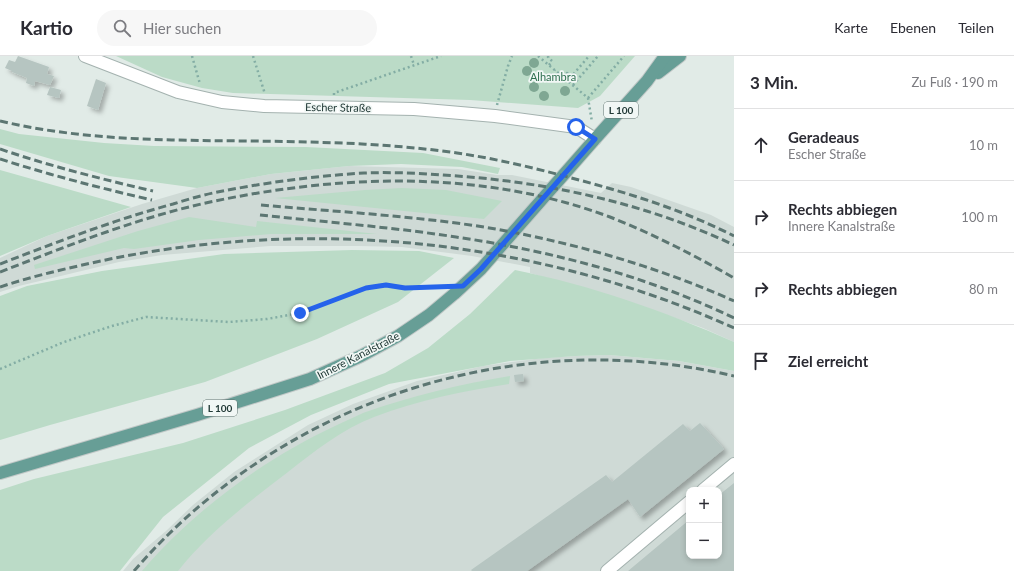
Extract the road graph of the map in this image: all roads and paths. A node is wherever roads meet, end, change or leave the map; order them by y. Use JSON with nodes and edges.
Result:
{"nodes":[{"id":1,"x":85,"y":56,"type":"edge"},
{"id":2,"x":192,"y":56,"type":"edge"},
{"id":3,"x":253,"y":56,"type":"edge"},
{"id":4,"x":411,"y":56,"type":"edge"},
{"id":5,"x":441,"y":56,"type":"edge"},
{"id":6,"x":512,"y":56,"type":"edge"},
{"id":7,"x":549,"y":56,"type":"edge"},
{"id":8,"x":589,"y":56,"type":"edge"},
{"id":9,"x":598,"y":56,"type":"edge"},
{"id":10,"x":624,"y":56,"type":"edge"},
{"id":11,"x":665,"y":56,"type":"edge"},
{"id":12,"x":680,"y":56,"type":"edge"},
{"id":13,"x":540,"y":57,"type":"edge"},
{"id":14,"x":414,"y":65,"type":"junction"},
{"id":15,"x":548,"y":65,"type":"junction"},
{"id":16,"x":556,"y":70,"type":"junction"},
{"id":17,"x":552,"y":75,"type":"dead end"},
{"id":18,"x":563,"y":77,"type":"junction"},
{"id":19,"x":647,"y":81,"type":"junction"},
{"id":20,"x":573,"y":85,"type":"junction"},
{"id":21,"x":199,"y":97,"type":"junction"},
{"id":22,"x":588,"y":98,"type":"junction"},
{"id":23,"x":264,"y":106,"type":"junction"},
{"id":24,"x":335,"y":107,"type":"junction"},
{"id":25,"x":495,"y":116,"type":"junction"},
{"id":26,"x":595,"y":139,"type":"junction"},
{"id":27,"x":463,"y":286,"type":"junction"},
{"id":28,"x":0,"y":369,"type":"edge"},
{"id":29,"x":734,"y":464,"type":"edge"},
{"id":30,"x":0,"y":473,"type":"edge"},
{"id":31,"x":707,"y":487,"type":"edge"},
{"id":32,"x":686,"y":505,"type":"edge"},
{"id":33,"x":607,"y":571,"type":"edge"}],
"edges":[{"from":1,"to":21,"type":"street","name":"Escher Straße"},
{"from":2,"to":21,"type":"path"},
{"from":3,"to":23,"type":"path"},
{"from":4,"to":14,"type":"path"},
{"from":5,"to":14,"type":"path"},
{"from":6,"to":25,"type":"path"},
{"from":7,"to":15,"type":"path"},
{"from":8,"to":18,"type":"path"},
{"from":9,"to":20,"type":"path"},
{"from":10,"to":22,"type":"path"},
{"from":11,"to":19,"type":"main road","name":"Innere Kanalstraße","number":"L 100"},
{"from":12,"to":19,"type":"main road","name":"Innere Kanalstraße","number":"L 100"},
{"from":13,"to":15,"type":"path"},
{"from":14,"to":24,"type":"path"},
{"from":15,"to":16,"type":"path"},
{"from":16,"to":17,"type":"path"},
{"from":16,"to":18,"type":"path"},
{"from":18,"to":20,"type":"path"},
{"from":19,"to":26,"type":"main road","name":"Innere Kanalstraße","number":"L 100"},
{"from":20,"to":22,"type":"path"},
{"from":21,"to":23,"type":"street","name":"Escher Straße"},
{"from":22,"to":26,"type":"path"},
{"from":23,"to":24,"type":"street","name":"Escher Straße"},
{"from":24,"to":25,"type":"street","name":"Escher Straße"},
{"from":25,"to":26,"type":"street","name":"Escher Straße"},
{"from":26,"to":27,"type":"main road","name":"Innere Kanalstraße","number":"L 100"},
{"from":27,"to":28,"type":"path"},
{"from":27,"to":30,"type":"main road","name":"Innere Kanalstraße","number":"L 100"},
{"from":29,"to":31,"type":"street"},
{"from":32,"to":33,"type":"street"}]}
